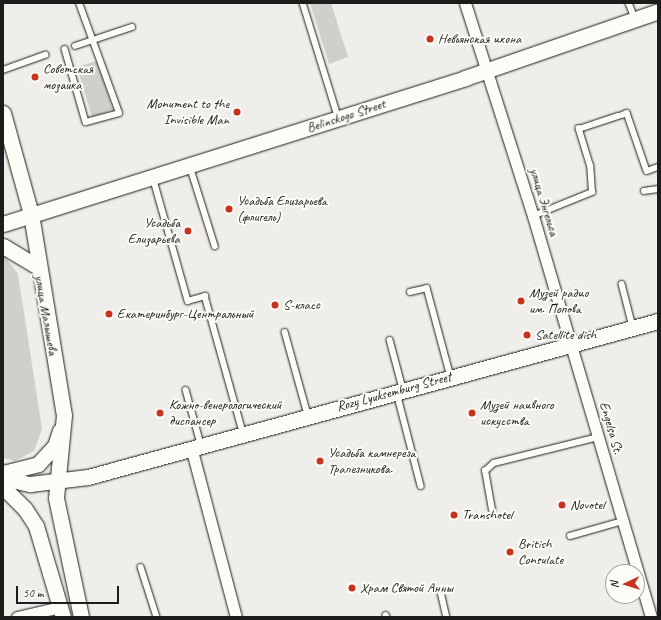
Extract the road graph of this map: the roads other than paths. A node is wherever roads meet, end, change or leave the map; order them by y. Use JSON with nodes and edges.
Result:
{"nodes":[{"id":1,"x":79,"y":3,"type":"edge"},
{"id":2,"x":303,"y":3,"type":"edge"},
{"id":3,"x":465,"y":3,"type":"edge"},
{"id":4,"x":629,"y":3,"type":"edge"},
{"id":5,"x":658,"y":11,"type":"edge"},
{"id":6,"x":635,"y":19,"type":"junction"},
{"id":7,"x":132,"y":27,"type":"dead end"},
{"id":8,"x":94,"y":41,"type":"junction"},
{"id":9,"x":75,"y":46,"type":"dead end"},
{"id":10,"x":65,"y":49,"type":"dead end"},
{"id":11,"x":45,"y":55,"type":"dead end"},
{"id":12,"x":3,"y":70,"type":"edge"},
{"id":13,"x":486,"y":70,"type":"junction"},
{"id":14,"x":3,"y":113,"type":"edge"},
{"id":15,"x":339,"y":119,"type":"junction"},
{"id":16,"x":190,"y":166,"type":"junction"},
{"id":17,"x":658,"y":167,"type":"edge"},
{"id":18,"x":153,"y":177,"type":"junction"},
{"id":19,"x":658,"y":189,"type":"edge"},
{"id":20,"x":644,"y":191,"type":"dead end"},
{"id":21,"x":31,"y":214,"type":"junction"},
{"id":22,"x":533,"y":216,"type":"junction"},
{"id":23,"x":3,"y":224,"type":"edge"},
{"id":24,"x":3,"y":246,"type":"edge"},
{"id":25,"x":215,"y":246,"type":"dead end"},
{"id":26,"x":38,"y":266,"type":"junction"},
{"id":27,"x":622,"y":284,"type":"dead end"},
{"id":28,"x":410,"y":292,"type":"dead end"},
{"id":29,"x":658,"y":321,"type":"edge"},
{"id":30,"x":633,"y":328,"type":"junction"},
{"id":31,"x":285,"y":332,"type":"dead end"},
{"id":32,"x":390,"y":340,"type":"dead end"},
{"id":33,"x":571,"y":344,"type":"junction"},
{"id":34,"x":451,"y":377,"type":"junction"},
{"id":35,"x":186,"y":390,"type":"dead end"},
{"id":36,"x":400,"y":390,"type":"junction"},
{"id":37,"x":308,"y":415,"type":"junction"},
{"id":38,"x":64,"y":416,"type":"junction"},
{"id":39,"x":243,"y":432,"type":"junction"},
{"id":40,"x":598,"y":437,"type":"junction"},
{"id":41,"x":196,"y":445,"type":"junction"},
{"id":42,"x":3,"y":473,"type":"edge"},
{"id":43,"x":3,"y":478,"type":"edge"},
{"id":44,"x":60,"y":482,"type":"junction"},
{"id":45,"x":421,"y":486,"type":"dead end"},
{"id":46,"x":3,"y":487,"type":"edge"},
{"id":47,"x":492,"y":510,"type":"dead end"},
{"id":48,"x":622,"y":521,"type":"junction"},
{"id":49,"x":570,"y":536,"type":"dead end"},
{"id":50,"x":141,"y":567,"type":"dead end"},
{"id":51,"x":440,"y":592,"type":"dead end"},
{"id":52,"x":62,"y":612,"type":"edge"},
{"id":53,"x":17,"y":617,"type":"edge"},
{"id":54,"x":81,"y":617,"type":"edge"},
{"id":55,"x":157,"y":617,"type":"edge"},
{"id":56,"x":236,"y":617,"type":"edge"},
{"id":57,"x":447,"y":617,"type":"edge"},
{"id":58,"x":651,"y":617,"type":"edge"}],
"edges":[{"from":1,"to":8,"type":"lane"},
{"from":2,"to":15,"type":"lane"},
{"from":3,"to":13,"type":"street","name":"улица Энгельса"},
{"from":4,"to":6,"type":"lane"},
{"from":5,"to":6,"type":"main road","name":"Belinskogo Street"},
{"from":6,"to":13,"type":"main road","name":"Belinskogo Street"},
{"from":7,"to":8,"type":"lane"},
{"from":8,"to":9,"type":"lane"},
{"from":8,"to":10,"type":"lane"},
{"from":11,"to":12,"type":"lane"},
{"from":13,"to":15,"type":"main road","name":"Belinskogo Street"},
{"from":13,"to":22,"type":"street","name":"улица Энгельса"},
{"from":14,"to":21,"type":"main road","name":"улица Малышева"},
{"from":15,"to":16,"type":"main road","name":"Belinskogo Street"},
{"from":16,"to":18,"type":"main road","name":"Belinskogo Street"},
{"from":16,"to":25,"type":"lane"},
{"from":17,"to":22,"type":"lane"},
{"from":18,"to":21,"type":"main road","name":"Belinskogo Street"},
{"from":18,"to":39,"type":"lane"},
{"from":19,"to":20,"type":"lane"},
{"from":21,"to":23,"type":"main road","name":"Belinskogo Street"},
{"from":21,"to":26,"type":"main road","name":"улица Малышева"},
{"from":22,"to":33,"type":"street","name":"улица Энгельса"},
{"from":24,"to":26,"type":"main road"},
{"from":26,"to":38,"type":"main road","name":"улица Малышева"},
{"from":27,"to":30,"type":"lane"},
{"from":28,"to":34,"type":"lane"},
{"from":29,"to":30,"type":"main road","name":"Rozy Lyuksemburg Street"},
{"from":30,"to":33,"type":"main road","name":"Rozy Lyuksemburg Street"},
{"from":31,"to":37,"type":"lane"},
{"from":32,"to":36,"type":"lane"},
{"from":33,"to":34,"type":"main road","name":"Rozy Lyuksemburg Street"},
{"from":33,"to":40,"type":"street","name":"Engelsa St."},
{"from":34,"to":36,"type":"main road","name":"Rozy Lyuksemburg Street"},
{"from":35,"to":41,"type":"lane"},
{"from":36,"to":37,"type":"main road","name":"Rozy Lyuksemburg Street"},
{"from":36,"to":45,"type":"lane"},
{"from":37,"to":39,"type":"main road","name":"Rozy Lyuksemburg Street"},
{"from":38,"to":42,"type":"main road"},
{"from":38,"to":44,"type":"main road","name":"улица Малышева"},
{"from":39,"to":41,"type":"main road","name":"Rozy Lyuksemburg Street"},
{"from":40,"to":47,"type":"lane"},
{"from":40,"to":48,"type":"street","name":"Engelsa St."},
{"from":41,"to":44,"type":"main road","name":"Rozy Lyuksemburg Street"},
{"from":41,"to":56,"type":"street"},
{"from":43,"to":44,"type":"main road","name":"Rozy Lyuksemburg Street"},
{"from":44,"to":54,"type":"main road","name":"улица Малышева"},
{"from":46,"to":52,"type":"main road"},
{"from":48,"to":49,"type":"lane"},
{"from":48,"to":58,"type":"street"},
{"from":50,"to":55,"type":"lane"},
{"from":51,"to":57,"type":"lane"},
{"from":52,"to":53,"type":"street"}]}
